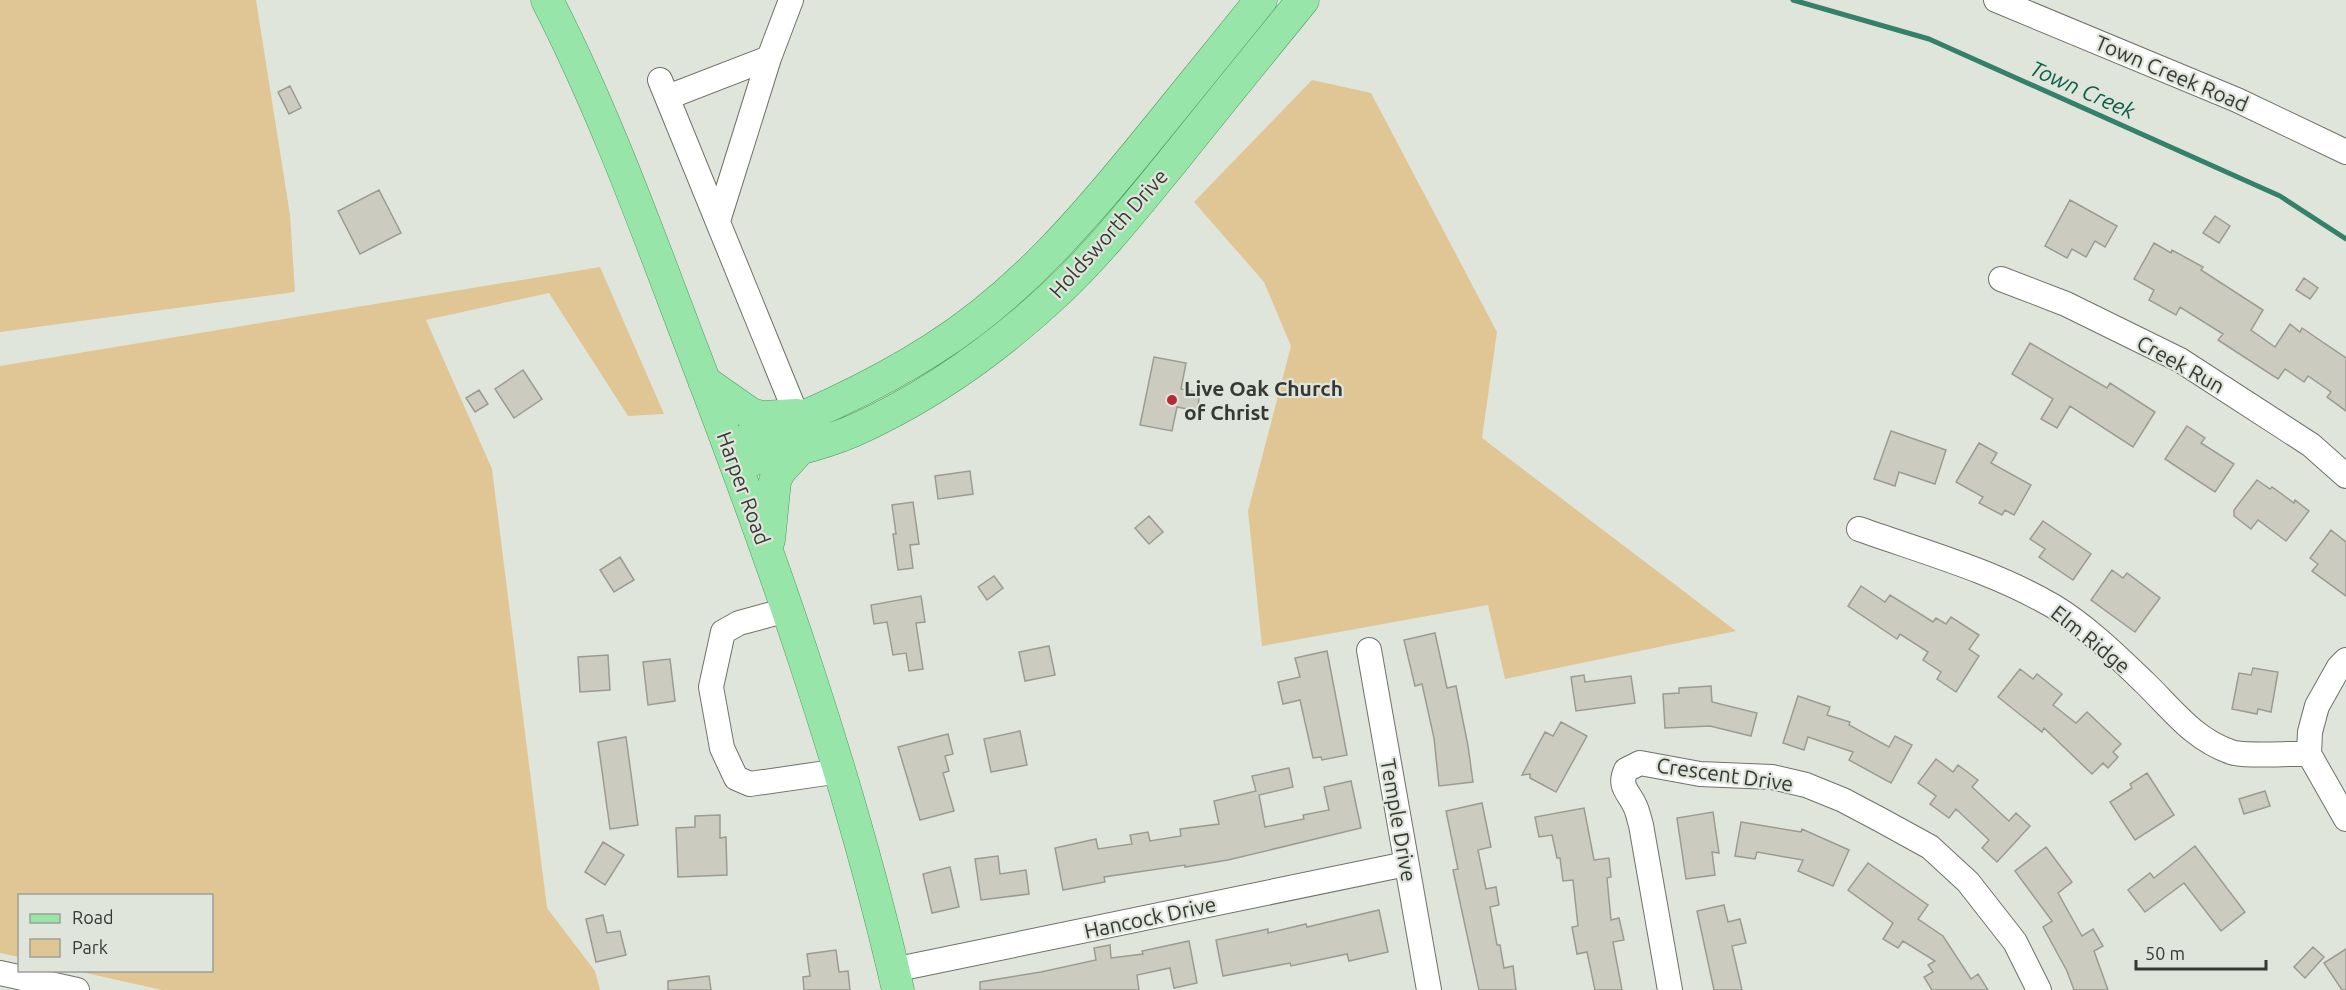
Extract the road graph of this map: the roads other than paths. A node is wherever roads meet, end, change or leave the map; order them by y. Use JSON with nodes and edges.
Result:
{"nodes":[{"id":1,"x":547,"y":0,"type":"edge"},
{"id":2,"x":791,"y":0,"type":"edge"},
{"id":3,"x":1261,"y":0,"type":"edge"},
{"id":4,"x":1303,"y":0,"type":"edge"},
{"id":5,"x":1996,"y":0,"type":"edge"},
{"id":6,"x":769,"y":58,"type":"junction"},
{"id":7,"x":2346,"y":152,"type":"edge"},
{"id":8,"x":1090,"y":210,"type":"junction"},
{"id":9,"x":718,"y":221,"type":"junction"},
{"id":10,"x":1116,"y":230,"type":"junction"},
{"id":11,"x":2001,"y":279,"type":"dead end"},
{"id":12,"x":704,"y":381,"type":"junction"},
{"id":13,"x":802,"y":425,"type":"junction"},
{"id":14,"x":732,"y":455,"type":"junction"},
{"id":15,"x":2346,"y":476,"type":"edge"},
{"id":16,"x":1859,"y":529,"type":"dead end"},
{"id":17,"x":768,"y":554,"type":"junction"},
{"id":18,"x":787,"y":610,"type":"junction"},
{"id":19,"x":1369,"y":650,"type":"dead end"},
{"id":20,"x":2346,"y":660,"type":"edge"},
{"id":21,"x":2309,"y":754,"type":"junction"},
{"id":22,"x":840,"y":771,"type":"junction"},
{"id":23,"x":2346,"y":819,"type":"edge"},
{"id":24,"x":1406,"y":864,"type":"junction"},
{"id":25,"x":0,"y":973,"type":"edge"},
{"id":26,"x":896,"y":980,"type":"edge"},
{"id":27,"x":77,"y":990,"type":"edge"},
{"id":28,"x":1429,"y":990,"type":"edge"},
{"id":29,"x":1670,"y":990,"type":"edge"},
{"id":30,"x":2039,"y":990,"type":"edge"}],
"edges":[{"from":1,"to":12,"type":"main road","name":"Harper Road"},
{"from":2,"to":6,"type":"street"},
{"from":3,"to":8,"type":"main road","name":"Holdsworth Drive"},
{"from":4,"to":10,"type":"main road","name":"Holdsworth Drive"},
{"from":5,"to":7,"type":"street","name":"Town Creek Road"},
{"from":6,"to":9,"type":"street"},
{"from":6,"to":9,"type":"street"},
{"from":8,"to":10,"type":"street"},
{"from":8,"to":13,"type":"main road","name":"Holdsworth Drive"},
{"from":9,"to":13,"type":"street"},
{"from":10,"to":13,"type":"main road","name":"Holdsworth Drive"},
{"from":11,"to":15,"type":"street","name":"Creek Run"},
{"from":12,"to":13,"type":"main road"},
{"from":12,"to":14,"type":"main road","name":"Harper Road"},
{"from":13,"to":14,"type":"main road","name":"Holdsworth Drive"},
{"from":13,"to":17,"type":"main road"},
{"from":14,"to":17,"type":"main road","name":"Harper Road"},
{"from":16,"to":21,"type":"street","name":"Elm Ridge"},
{"from":17,"to":18,"type":"main road","name":"Harper Road"},
{"from":18,"to":22,"type":"main road","name":"Harper Road"},
{"from":18,"to":22,"type":"street"},
{"from":19,"to":24,"type":"street","name":"Temple Drive"},
{"from":20,"to":21,"type":"street"},
{"from":21,"to":23,"type":"street"},
{"from":22,"to":26,"type":"main road","name":"Harper Road"},
{"from":24,"to":26,"type":"street","name":"Hancock Drive"},
{"from":24,"to":28,"type":"street","name":"Temple Drive"},
{"from":25,"to":27,"type":"street"},
{"from":29,"to":30,"type":"street","name":"Crescent Drive"}]}
